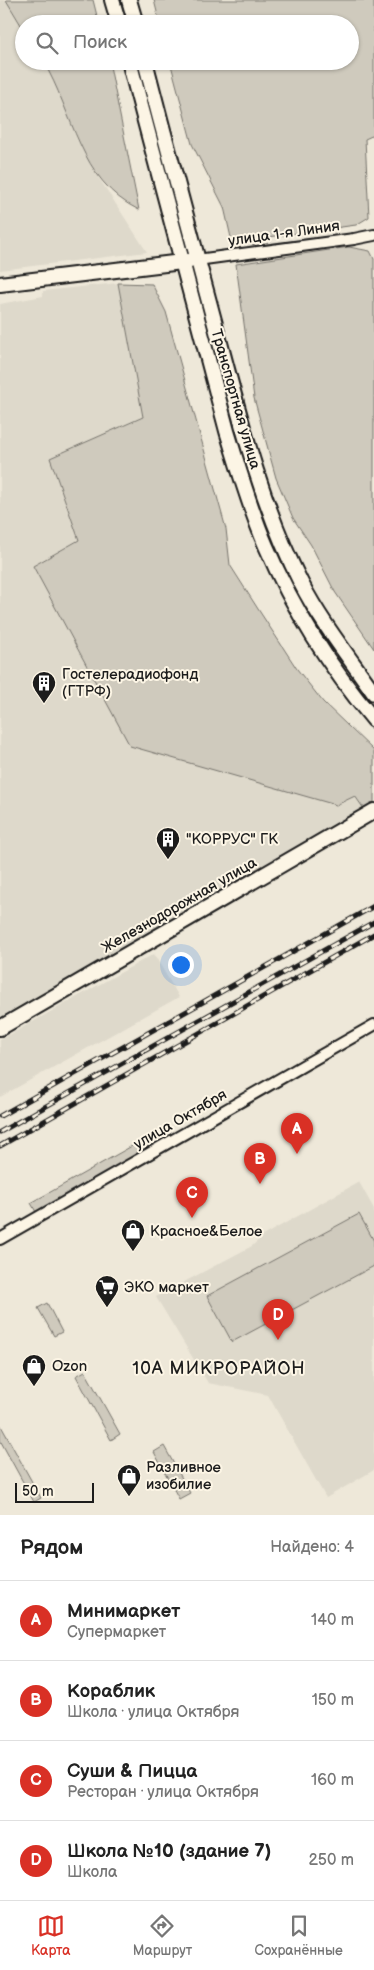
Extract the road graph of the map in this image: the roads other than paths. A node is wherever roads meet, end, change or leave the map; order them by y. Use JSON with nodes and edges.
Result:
{"nodes":[{"id":1,"x":112,"y":0,"type":"edge"},
{"id":2,"x":129,"y":0,"type":"edge"},
{"id":3,"x":116,"y":15,"type":"edge"},
{"id":4,"x":133,"y":15,"type":"edge"},
{"id":5,"x":131,"y":70,"type":"edge"},
{"id":6,"x":147,"y":70,"type":"edge"},
{"id":7,"x":374,"y":235,"type":"edge"},
{"id":8,"x":197,"y":260,"type":"junction"},
{"id":9,"x":182,"y":262,"type":"junction"},
{"id":10,"x":0,"y":284,"type":"edge"},
{"id":11,"x":374,"y":693,"type":"edge"},
{"id":12,"x":374,"y":720,"type":"edge"},
{"id":13,"x":374,"y":811,"type":"edge"},
{"id":14,"x":374,"y":1025,"type":"edge"},
{"id":15,"x":0,"y":1028,"type":"edge"},
{"id":16,"x":0,"y":1239,"type":"edge"}],
"edges":[{"from":1,"to":3,"type":"street"},
{"from":2,"to":4,"type":"street"},
{"from":5,"to":9,"type":"street","name":"Транспортная улица"},
{"from":6,"to":8,"type":"street","name":"Транспортная улица"},
{"from":7,"to":8,"type":"street","name":"улица 1-я Линия"},
{"from":8,"to":9,"type":"street"},
{"from":8,"to":11,"type":"street","name":"Транспортная улица"},
{"from":9,"to":10,"type":"street"},
{"from":9,"to":12,"type":"street","name":"Транспортная улица"},
{"from":13,"to":15,"type":"street","name":"Железнодорожная улица"},
{"from":14,"to":16,"type":"street","name":"улица Октября"}]}
